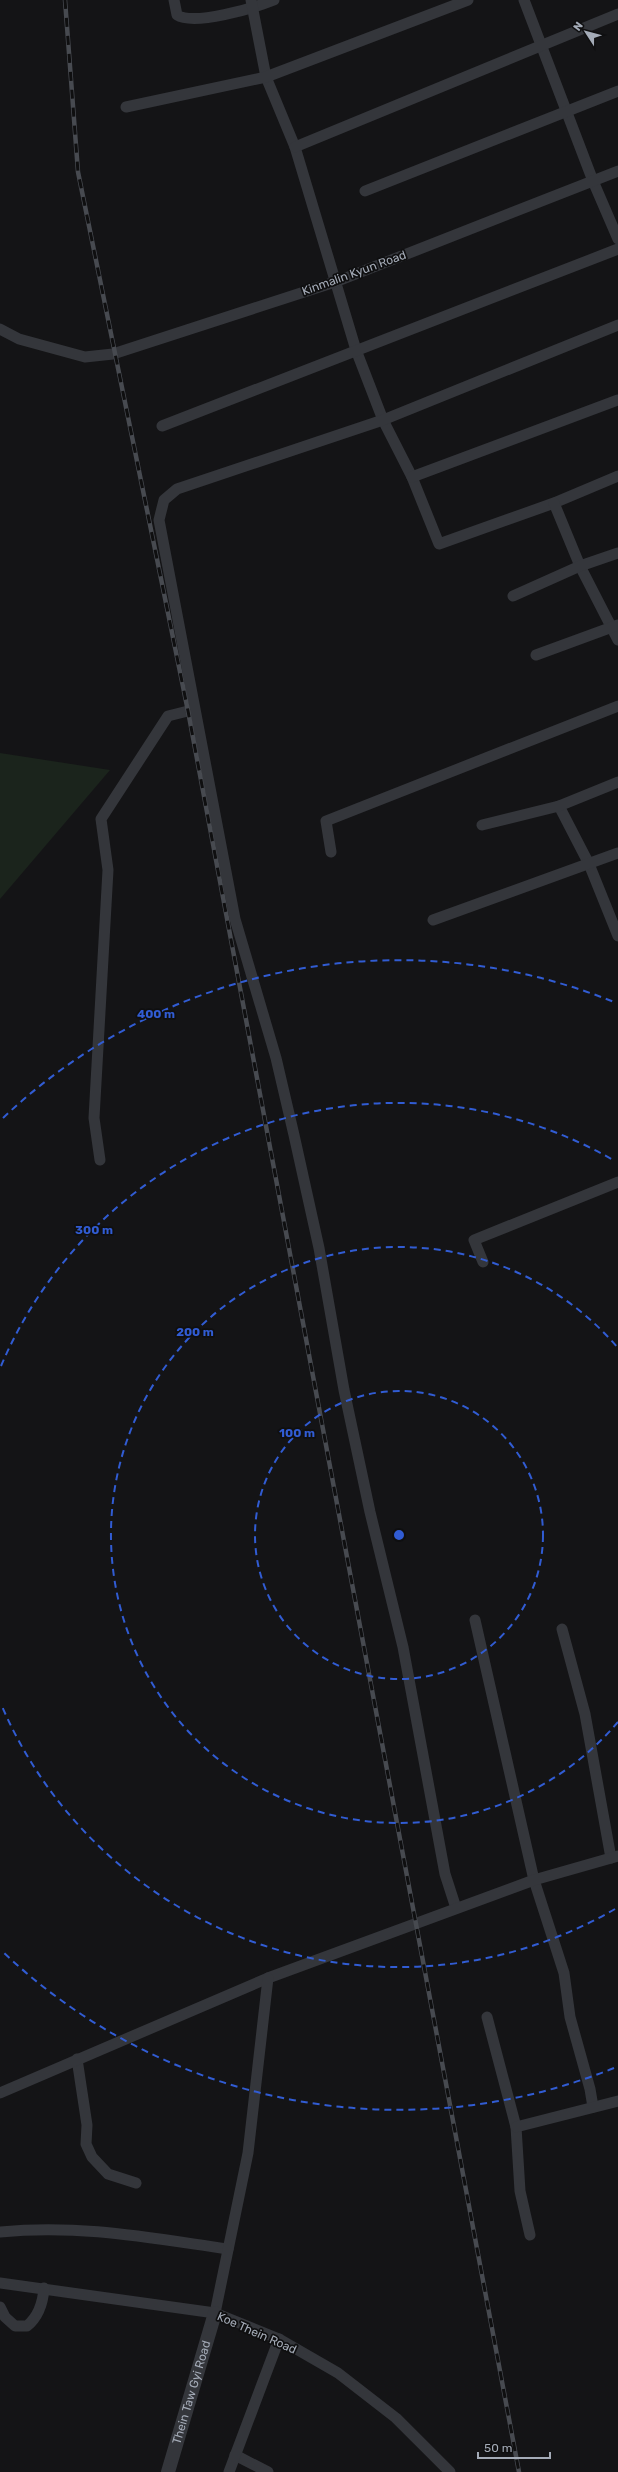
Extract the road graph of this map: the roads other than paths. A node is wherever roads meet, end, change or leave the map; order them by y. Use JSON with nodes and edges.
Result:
{"nodes":[{"id":1,"x":174,"y":0,"type":"edge"},
{"id":2,"x":274,"y":0,"type":"edge"},
{"id":3,"x":468,"y":0,"type":"edge"},
{"id":4,"x":524,"y":0,"type":"edge"},
{"id":5,"x":252,"y":4,"type":"edge"},
{"id":6,"x":618,"y":14,"type":"edge"},
{"id":7,"x":542,"y":47,"type":"junction"},
{"id":8,"x":266,"y":77,"type":"junction"},
{"id":9,"x":618,"y":91,"type":"edge"},
{"id":10,"x":126,"y":106,"type":"dead end"},
{"id":11,"x":566,"y":110,"type":"junction"},
{"id":12,"x":296,"y":148,"type":"junction"},
{"id":13,"x":618,"y":172,"type":"edge"},
{"id":14,"x":593,"y":181,"type":"junction"},
{"id":15,"x":365,"y":191,"type":"dead end"},
{"id":16,"x":618,"y":240,"type":"edge"},
{"id":17,"x":618,"y":249,"type":"edge"},
{"id":18,"x":338,"y":281,"type":"junction"},
{"id":19,"x":618,"y":325,"type":"edge"},
{"id":20,"x":0,"y":328,"type":"edge"},
{"id":21,"x":356,"y":350,"type":"junction"},
{"id":22,"x":618,"y":400,"type":"edge"},
{"id":23,"x":383,"y":420,"type":"junction"},
{"id":24,"x":162,"y":426,"type":"dead end"},
{"id":25,"x":618,"y":476,"type":"edge"},
{"id":26,"x":412,"y":477,"type":"junction"},
{"id":27,"x":554,"y":503,"type":"junction"},
{"id":28,"x":618,"y":553,"type":"edge"},
{"id":29,"x":580,"y":566,"type":"junction"},
{"id":30,"x":513,"y":596,"type":"dead end"},
{"id":31,"x":615,"y":626,"type":"edge"},
{"id":32,"x":618,"y":640,"type":"edge"},
{"id":33,"x":536,"y":655,"type":"dead end"},
{"id":34,"x":618,"y":706,"type":"edge"},
{"id":35,"x":188,"y":711,"type":"dead end"},
{"id":36,"x":618,"y":782,"type":"edge"},
{"id":37,"x":559,"y":806,"type":"junction"},
{"id":38,"x":482,"y":825,"type":"dead end"},
{"id":39,"x":331,"y":852,"type":"dead end"},
{"id":40,"x":618,"y":853,"type":"edge"},
{"id":41,"x":590,"y":864,"type":"junction"},
{"id":42,"x":433,"y":920,"type":"dead end"},
{"id":43,"x":618,"y":936,"type":"edge"},
{"id":44,"x":100,"y":1160,"type":"dead end"},
{"id":45,"x":618,"y":1182,"type":"edge"},
{"id":46,"x":483,"y":1262,"type":"dead end"},
{"id":47,"x":475,"y":1620,"type":"dead end"},
{"id":48,"x":562,"y":1629,"type":"dead end"},
{"id":49,"x":615,"y":1857,"type":"edge"},
{"id":50,"x":534,"y":1880,"type":"junction"},
{"id":51,"x":456,"y":1908,"type":"junction"},
{"id":52,"x":268,"y":1978,"type":"junction"},
{"id":53,"x":487,"y":2017,"type":"dead end"},
{"id":54,"x":77,"y":2059,"type":"junction"},
{"id":55,"x":0,"y":2094,"type":"edge"},
{"id":56,"x":618,"y":2101,"type":"edge"},
{"id":57,"x":592,"y":2107,"type":"junction"},
{"id":58,"x":516,"y":2127,"type":"junction"},
{"id":59,"x":136,"y":2183,"type":"dead end"},
{"id":60,"x":0,"y":2232,"type":"edge"},
{"id":61,"x":530,"y":2235,"type":"dead end"},
{"id":62,"x":228,"y":2249,"type":"junction"},
{"id":63,"x":0,"y":2284,"type":"edge"},
{"id":64,"x":44,"y":2288,"type":"junction"},
{"id":65,"x":0,"y":2307,"type":"edge"},
{"id":66,"x":214,"y":2313,"type":"junction"},
{"id":67,"x":279,"y":2340,"type":"junction"},
{"id":68,"x":235,"y":2455,"type":"junction"},
{"id":69,"x":168,"y":2472,"type":"edge"},
{"id":70,"x":229,"y":2472,"type":"edge"},
{"id":71,"x":268,"y":2472,"type":"edge"},
{"id":72,"x":450,"y":2472,"type":"edge"}],
"edges":[{"from":1,"to":5,"type":"street"},
{"from":2,"to":5,"type":"street"},
{"from":3,"to":8,"type":"street"},
{"from":4,"to":7,"type":"street"},
{"from":5,"to":8,"type":"street"},
{"from":6,"to":7,"type":"street"},
{"from":7,"to":11,"type":"street"},
{"from":7,"to":12,"type":"street"},
{"from":8,"to":10,"type":"street"},
{"from":8,"to":12,"type":"street"},
{"from":9,"to":11,"type":"street"},
{"from":11,"to":14,"type":"street"},
{"from":11,"to":15,"type":"street"},
{"from":12,"to":18,"type":"street"},
{"from":13,"to":14,"type":"street","name":"Kinmalin Kyun Road"},
{"from":14,"to":16,"type":"street"},
{"from":14,"to":18,"type":"street","name":"Kinmalin Kyun Road"},
{"from":17,"to":21,"type":"street"},
{"from":18,"to":20,"type":"street","name":"Kinmalin Kyun Road"},
{"from":18,"to":21,"type":"street"},
{"from":19,"to":23,"type":"street"},
{"from":21,"to":23,"type":"street"},
{"from":21,"to":24,"type":"street"},
{"from":22,"to":26,"type":"street"},
{"from":23,"to":26,"type":"street"},
{"from":23,"to":51,"type":"street"},
{"from":25,"to":27,"type":"street"},
{"from":26,"to":27,"type":"street"},
{"from":27,"to":29,"type":"street"},
{"from":28,"to":29,"type":"street"},
{"from":29,"to":30,"type":"street"},
{"from":29,"to":31,"type":"street"},
{"from":31,"to":32,"type":"street"},
{"from":31,"to":33,"type":"street"},
{"from":34,"to":39,"type":"street"},
{"from":35,"to":44,"type":"street"},
{"from":36,"to":37,"type":"street"},
{"from":37,"to":38,"type":"street"},
{"from":37,"to":41,"type":"street"},
{"from":40,"to":41,"type":"street"},
{"from":41,"to":42,"type":"street"},
{"from":41,"to":43,"type":"street"},
{"from":45,"to":46,"type":"street"},
{"from":47,"to":50,"type":"street"},
{"from":48,"to":49,"type":"street"},
{"from":49,"to":50,"type":"street"},
{"from":50,"to":51,"type":"street"},
{"from":50,"to":57,"type":"street"},
{"from":51,"to":52,"type":"street"},
{"from":52,"to":54,"type":"street"},
{"from":52,"to":62,"type":"street"},
{"from":53,"to":58,"type":"street"},
{"from":54,"to":55,"type":"street"},
{"from":54,"to":59,"type":"street"},
{"from":56,"to":57,"type":"street"},
{"from":57,"to":58,"type":"street"},
{"from":58,"to":61,"type":"street"},
{"from":60,"to":62,"type":"street"},
{"from":62,"to":66,"type":"street"},
{"from":63,"to":64,"type":"street","name":"Koe Thein Road"},
{"from":64,"to":65,"type":"street"},
{"from":64,"to":66,"type":"street","name":"Koe Thein Road"},
{"from":66,"to":67,"type":"street","name":"Koe Thein Road"},
{"from":66,"to":69,"type":"street","name":"Thein Taw Gyi Road"},
{"from":67,"to":68,"type":"street"},
{"from":67,"to":72,"type":"street","name":"Koe Thein Road"},
{"from":68,"to":70,"type":"street"},
{"from":68,"to":71,"type":"street"}]}
